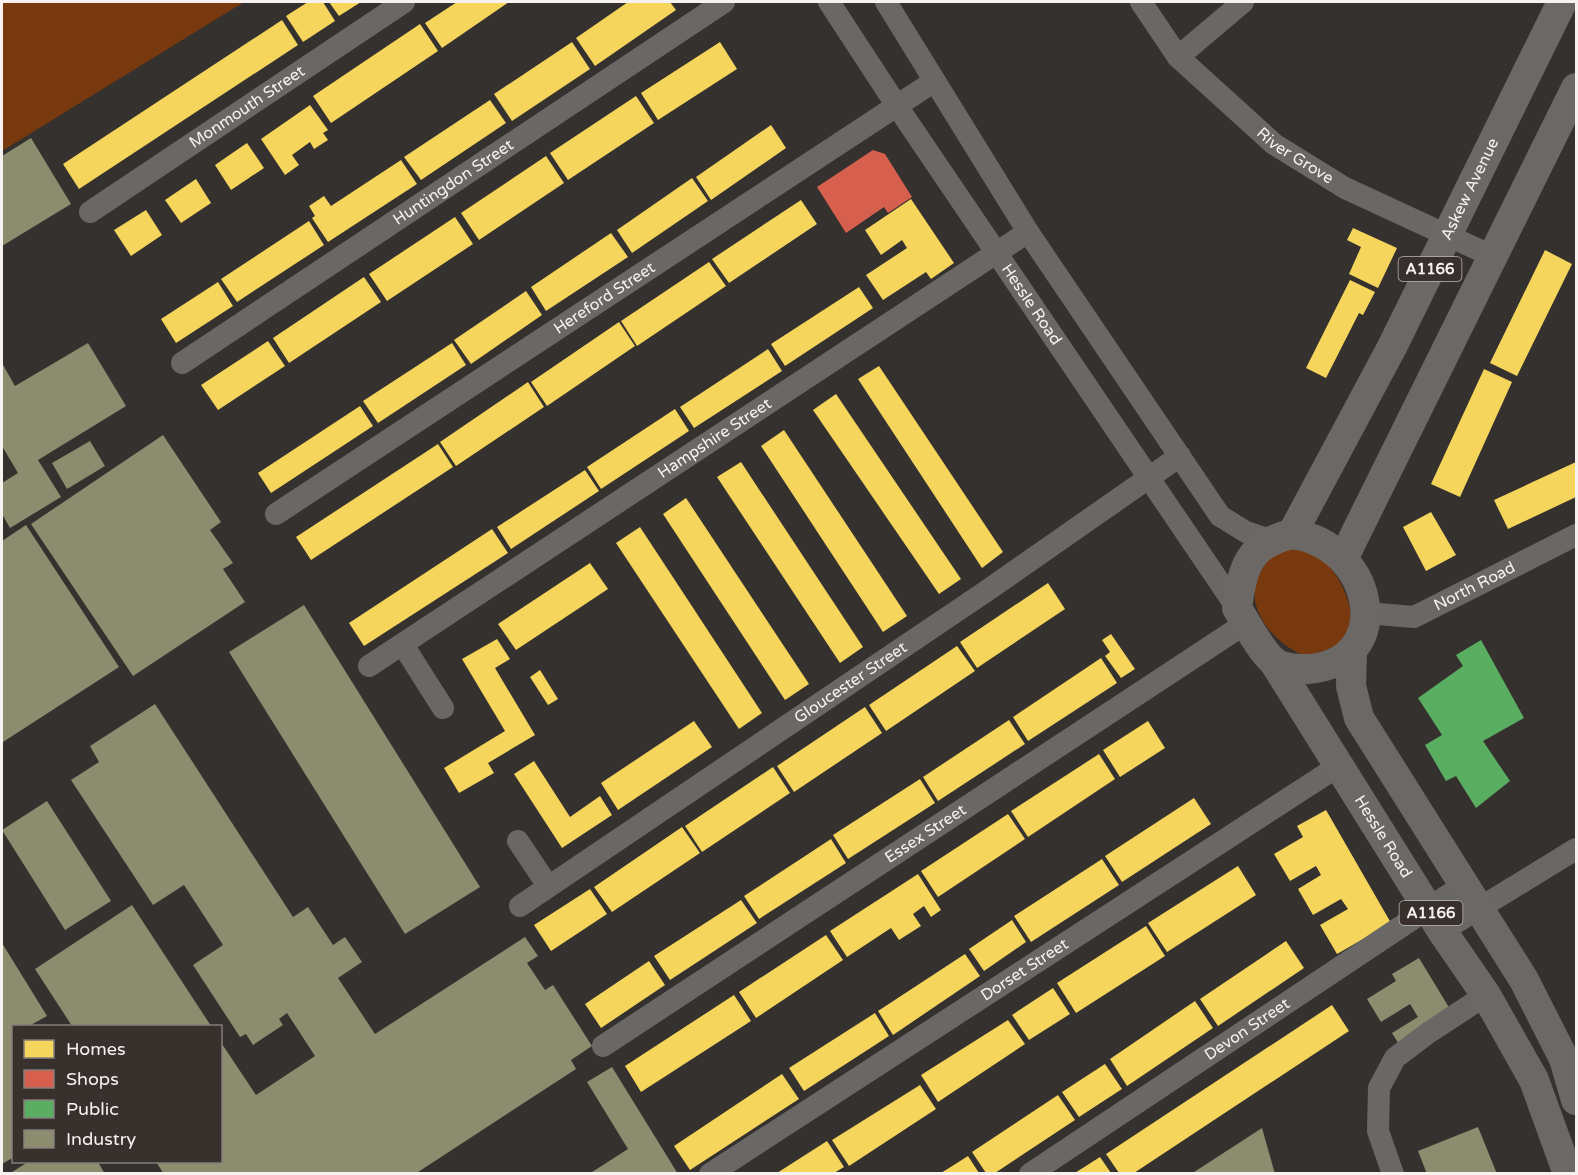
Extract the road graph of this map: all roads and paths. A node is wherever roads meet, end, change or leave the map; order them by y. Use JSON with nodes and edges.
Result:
{"nodes":[{"id":1,"x":404,"y":2,"type":"edge"},
{"id":2,"x":724,"y":2,"type":"edge"},
{"id":3,"x":829,"y":2,"type":"edge"},
{"id":4,"x":886,"y":2,"type":"edge"},
{"id":5,"x":1140,"y":2,"type":"edge"},
{"id":6,"x":1243,"y":2,"type":"edge"},
{"id":7,"x":1562,"y":2,"type":"edge"},
{"id":8,"x":1178,"y":57,"type":"junction"},
{"id":9,"x":933,"y":82,"type":"junction"},
{"id":10,"x":1576,"y":88,"type":"edge"},
{"id":11,"x":897,"y":106,"type":"junction"},
{"id":12,"x":90,"y":212,"type":"dead end"},
{"id":13,"x":1028,"y":232,"type":"junction"},
{"id":14,"x":1447,"y":235,"type":"junction"},
{"id":15,"x":997,"y":254,"type":"junction"},
{"id":16,"x":1492,"y":256,"type":"junction"},
{"id":17,"x":182,"y":363,"type":"dead end"},
{"id":18,"x":1180,"y":456,"type":"junction"},
{"id":19,"x":1148,"y":478,"type":"junction"},
{"id":20,"x":276,"y":514,"type":"dead end"},
{"id":21,"x":1576,"y":535,"type":"edge"},
{"id":22,"x":1281,"y":537,"type":"junction"},
{"id":23,"x":1343,"y":558,"type":"junction"},
{"id":24,"x":1366,"y":614,"type":"junction"},
{"id":25,"x":1242,"y":615,"type":"junction"},
{"id":26,"x":403,"y":645,"type":"junction"},
{"id":27,"x":1352,"y":650,"type":"junction"},
{"id":28,"x":1274,"y":662,"type":"junction"},
{"id":29,"x":369,"y":666,"type":"dead end"},
{"id":30,"x":443,"y":708,"type":"dead end"},
{"id":31,"x":1340,"y":765,"type":"junction"},
{"id":32,"x":518,"y":841,"type":"dead end"},
{"id":33,"x":1576,"y":849,"type":"edge"},
{"id":34,"x":548,"y":886,"type":"junction"},
{"id":35,"x":1472,"y":895,"type":"junction"},
{"id":36,"x":520,"y":906,"type":"dead end"},
{"id":37,"x":1435,"y":920,"type":"junction"},
{"id":38,"x":1486,"y":995,"type":"junction"},
{"id":39,"x":603,"y":1046,"type":"dead end"},
{"id":40,"x":1576,"y":1100,"type":"edge"},
{"id":41,"x":710,"y":1173,"type":"edge"},
{"id":42,"x":1030,"y":1173,"type":"edge"},
{"id":43,"x":1393,"y":1173,"type":"edge"},
{"id":44,"x":1568,"y":1173,"type":"edge"}],
"edges":[{"from":1,"to":12,"type":"street","name":"Monmouth Street"},
{"from":2,"to":17,"type":"street","name":"Huntingdon Street"},
{"from":3,"to":11,"type":"street","name":"Hessle Road"},
{"from":4,"to":9,"type":"street"},
{"from":5,"to":8,"type":"street","name":"River Grove"},
{"from":6,"to":8,"type":"street"},
{"from":7,"to":14,"type":"main road","name":"Askew Avenue","number":"A1166"},
{"from":8,"to":14,"type":"street","name":"River Grove"},
{"from":9,"to":11,"type":"street","name":"Hereford Street"},
{"from":9,"to":13,"type":"street"},
{"from":10,"to":16,"type":"main road","number":"A1166"},
{"from":11,"to":15,"type":"street","name":"Hessle Road"},
{"from":11,"to":20,"type":"street","name":"Hereford Street"},
{"from":13,"to":15,"type":"street","name":"Hampshire Street"},
{"from":13,"to":18,"type":"street"},
{"from":14,"to":16,"type":"street","name":"River Grove"},
{"from":14,"to":22,"type":"main road","name":"Askew Avenue","number":"A1166"},
{"from":15,"to":19,"type":"street","name":"Hessle Road"},
{"from":15,"to":26,"type":"street","name":"Hampshire Street"},
{"from":16,"to":23,"type":"main road","number":"A1166"},
{"from":18,"to":19,"type":"street","name":"Gloucester Street"},
{"from":18,"to":22,"type":"street"},
{"from":19,"to":25,"type":"street","name":"Hessle Road"},
{"from":19,"to":34,"type":"street","name":"Gloucester Street"},
{"from":21,"to":24,"type":"street","name":"North Road"},
{"from":22,"to":23,"type":"main road"},
{"from":22,"to":25,"type":"main road"},
{"from":23,"to":24,"type":"main road"},
{"from":24,"to":27,"type":"main road"},
{"from":25,"to":28,"type":"main road"},
{"from":25,"to":39,"type":"street","name":"Essex Street"},
{"from":26,"to":29,"type":"street","name":"Hampshire Street"},
{"from":26,"to":30,"type":"street"},
{"from":27,"to":28,"type":"main road"},
{"from":27,"to":35,"type":"main road","number":"A1166"},
{"from":28,"to":31,"type":"main road","name":"Hessle Road","number":"A1166"},
{"from":31,"to":37,"type":"main road","name":"Hessle Road","number":"A1166"},
{"from":31,"to":41,"type":"street","name":"Dorset Street"},
{"from":32,"to":34,"type":"street"},
{"from":33,"to":35,"type":"street","name":"Devon Street"},
{"from":34,"to":36,"type":"street","name":"Gloucester Street"},
{"from":35,"to":37,"type":"street","name":"Devon Street"},
{"from":35,"to":40,"type":"main road","number":"A1166"},
{"from":37,"to":38,"type":"main road","name":"Hessle Road","number":"A1166"},
{"from":37,"to":42,"type":"street","name":"Devon Street"},
{"from":38,"to":43,"type":"street"},
{"from":38,"to":44,"type":"main road","name":"Hessle Road","number":"A1166"}]}
